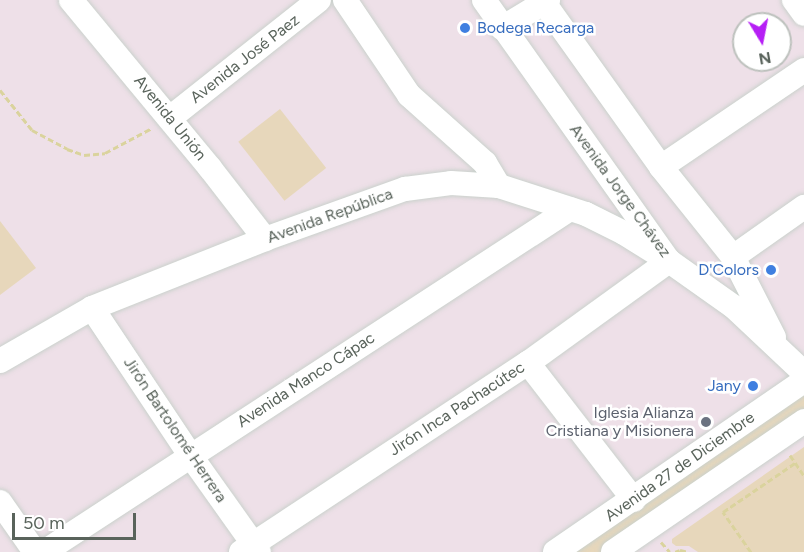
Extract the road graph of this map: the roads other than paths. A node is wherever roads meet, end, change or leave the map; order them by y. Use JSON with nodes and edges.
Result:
{"nodes":[{"id":1,"x":71,"y":0,"type":"edge"},
{"id":2,"x":319,"y":0,"type":"edge"},
{"id":3,"x":345,"y":0,"type":"edge"},
{"id":4,"x":484,"y":0,"type":"edge"},
{"id":5,"x":795,"y":0,"type":"edge"},
{"id":6,"x":544,"y":1,"type":"edge"},
{"id":7,"x":804,"y":14,"type":"edge"},
{"id":8,"x":502,"y":28,"type":"junction"},
{"id":9,"x":804,"y":70,"type":"edge"},
{"id":10,"x":170,"y":118,"type":"junction"},
{"id":11,"x":661,"y":167,"type":"junction"},
{"id":12,"x":499,"y":186,"type":"junction"},
{"id":13,"x":804,"y":207,"type":"edge"},
{"id":14,"x":570,"y":210,"type":"junction"},
{"id":15,"x":265,"y":239,"type":"junction"},
{"id":16,"x":733,"y":257,"type":"junction"},
{"id":17,"x":669,"y":261,"type":"junction"},
{"id":18,"x":92,"y":308,"type":"junction"},
{"id":19,"x":784,"y":355,"type":"junction"},
{"id":20,"x":0,"y":361,"type":"edge"},
{"id":21,"x":528,"y":363,"type":"junction"},
{"id":22,"x":804,"y":373,"type":"edge"},
{"id":23,"x":804,"y":381,"type":"edge"},
{"id":24,"x":804,"y":421,"type":"edge"},
{"id":25,"x":190,"y":455,"type":"junction"},
{"id":26,"x":634,"y":500,"type":"junction"},
{"id":27,"x":0,"y":502,"type":"edge"},
{"id":28,"x":251,"y":549,"type":"edge"},
{"id":29,"x":35,"y":552,"type":"edge"},
{"id":30,"x":44,"y":552,"type":"edge"},
{"id":31,"x":555,"y":552,"type":"edge"},
{"id":32,"x":613,"y":552,"type":"edge"}],
"edges":[{"from":1,"to":10,"type":"street","name":"Avenida Unión"},
{"from":2,"to":10,"type":"street","name":"Avenida José Paez"},
{"from":3,"to":12,"type":"street"},
{"from":4,"to":8,"type":"street","name":"Avenida Jorge Chávez"},
{"from":5,"to":7,"type":"street"},
{"from":6,"to":8,"type":"street"},
{"from":6,"to":11,"type":"street","name":"Avenida Jorge Chávez"},
{"from":8,"to":17,"type":"street","name":"Avenida Jorge Chávez"},
{"from":9,"to":11,"type":"street"},
{"from":10,"to":15,"type":"street","name":"Avenida Unión"},
{"from":11,"to":16,"type":"street","name":"Avenida Jorge Chávez"},
{"from":12,"to":14,"type":"street","name":"Avenida República"},
{"from":12,"to":15,"type":"street","name":"Avenida República"},
{"from":13,"to":16,"type":"street"},
{"from":14,"to":17,"type":"street","name":"Avenida República"},
{"from":14,"to":25,"type":"street","name":"Avenida Manco Cápac"},
{"from":15,"to":18,"type":"street","name":"Avenida República"},
{"from":16,"to":19,"type":"street","name":"Avenida Jorge Chávez"},
{"from":17,"to":19,"type":"street","name":"Avenida Jorge Chávez"},
{"from":17,"to":21,"type":"street","name":"Jirón Inca Pachacútec"},
{"from":18,"to":20,"type":"street","name":"Avenida República"},
{"from":18,"to":25,"type":"street","name":"Jirón Bartolomé Herrera"},
{"from":19,"to":22,"type":"street","name":"Avenida Jorge Chávez"},
{"from":21,"to":26,"type":"street"},
{"from":21,"to":28,"type":"street","name":"Jirón Inca Pachacútec"},
{"from":23,"to":26,"type":"street","name":"Avenida 27 de Diciembre"},
{"from":24,"to":32,"type":"street","name":"Avenida 27 de Diciembre"},
{"from":25,"to":28,"type":"street","name":"Jirón Bartolomé Herrera"},
{"from":25,"to":30,"type":"street","name":"Avenida Manco Cápac"},
{"from":26,"to":31,"type":"street","name":"Avenida 27 de Diciembre"},
{"from":27,"to":29,"type":"street"}]}
